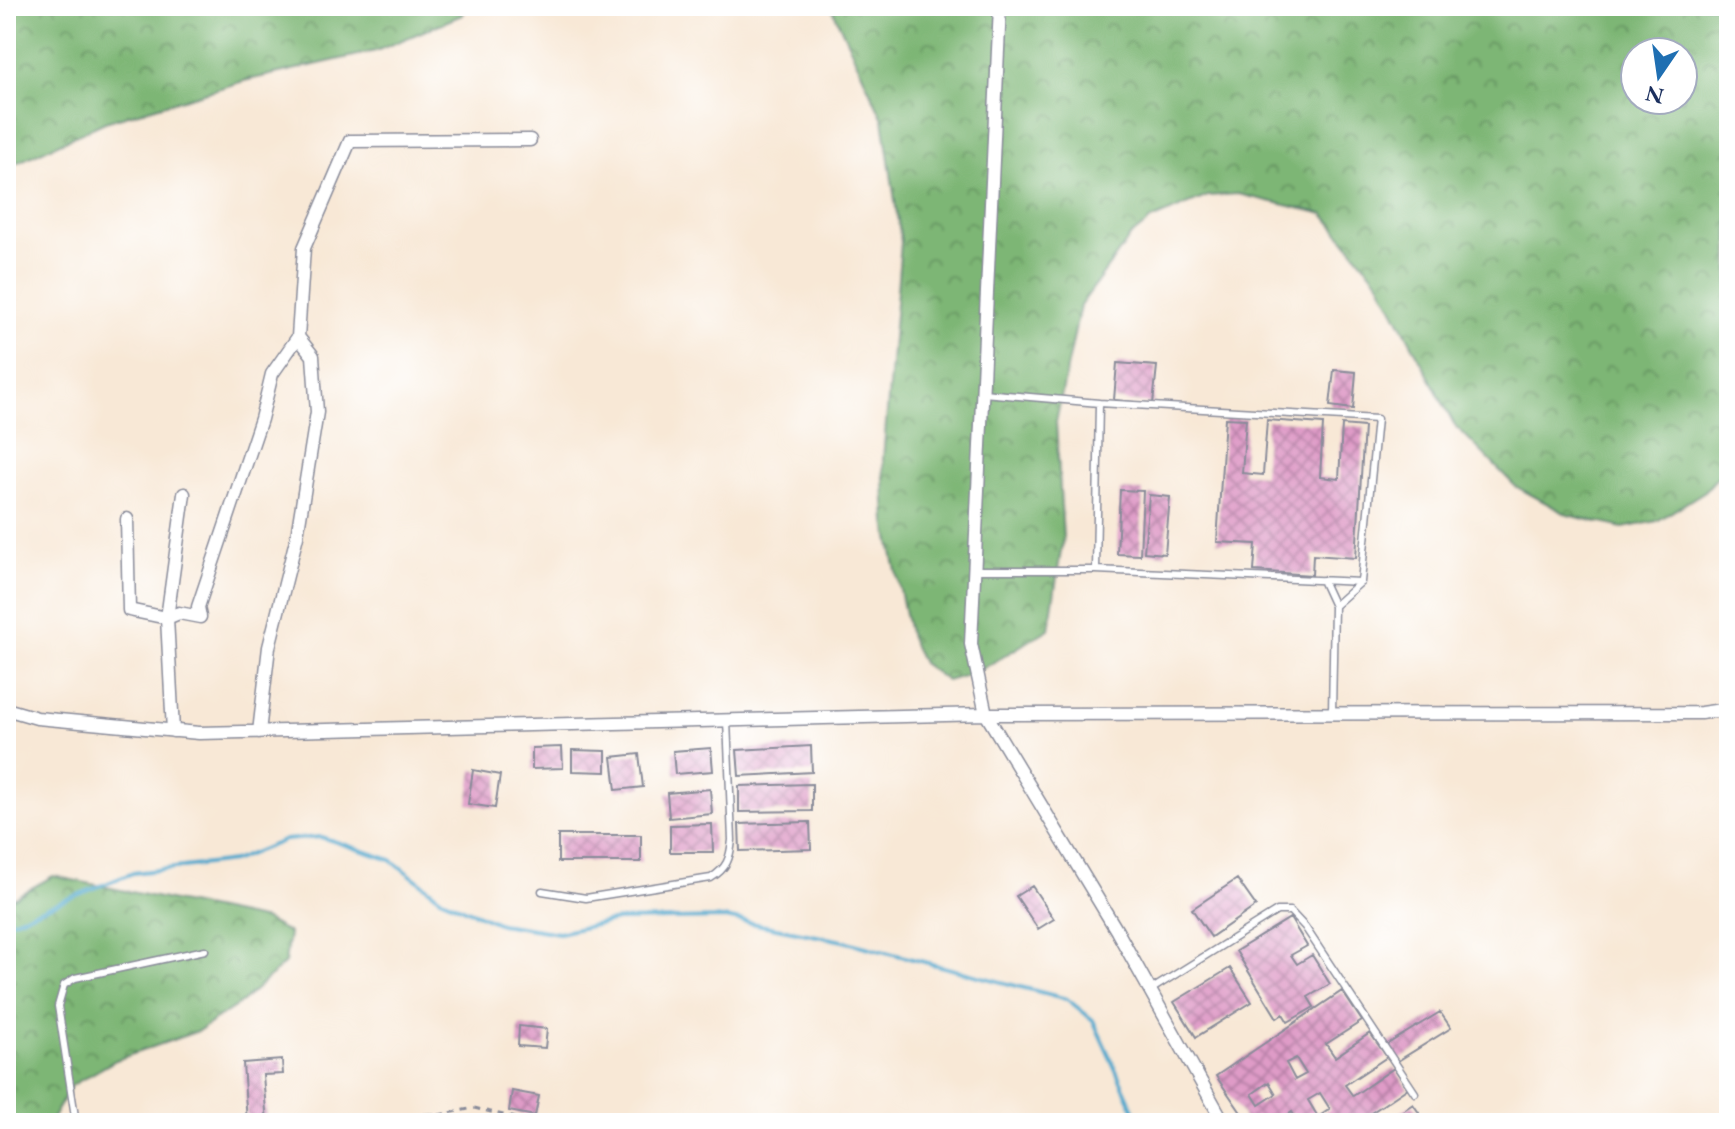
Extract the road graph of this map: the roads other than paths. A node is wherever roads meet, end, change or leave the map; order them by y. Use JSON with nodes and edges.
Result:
{"nodes":[{"id":1,"x":1000,"y":6,"type":"edge"},
{"id":2,"x":530,"y":140,"type":"dead end"},
{"id":3,"x":298,"y":337,"type":"junction"},
{"id":4,"x":983,"y":392,"type":"junction"},
{"id":5,"x":1099,"y":403,"type":"junction"},
{"id":6,"x":184,"y":494,"type":"dead end"},
{"id":7,"x":127,"y":519,"type":"dead end"},
{"id":8,"x":975,"y":570,"type":"junction"},
{"id":9,"x":1096,"y":570,"type":"junction"},
{"id":10,"x":1321,"y":580,"type":"junction"},
{"id":11,"x":1361,"y":582,"type":"junction"},
{"id":12,"x":1334,"y":606,"type":"junction"},
{"id":13,"x":167,"y":618,"type":"junction"},
{"id":14,"x":6,"y":709,"type":"edge"},
{"id":15,"x":1729,"y":709,"type":"edge"},
{"id":16,"x":1332,"y":713,"type":"junction"},
{"id":17,"x":986,"y":714,"type":"junction"},
{"id":18,"x":727,"y":720,"type":"junction"},
{"id":19,"x":173,"y":731,"type":"junction"},
{"id":20,"x":259,"y":732,"type":"junction"},
{"id":21,"x":542,"y":891,"type":"dead end"},
{"id":22,"x":205,"y":950,"type":"dead end"},
{"id":23,"x":1149,"y":991,"type":"junction"},
{"id":24,"x":1415,"y":1093,"type":"dead end"},
{"id":25,"x":431,"y":1120,"type":"edge"},
{"id":26,"x":76,"y":1123,"type":"edge"},
{"id":27,"x":325,"y":1123,"type":"edge"},
{"id":28,"x":1224,"y":1123,"type":"edge"}],
"edges":[{"from":1,"to":4,"type":"street"},
{"from":2,"to":3,"type":"street"},
{"from":3,"to":13,"type":"street"},
{"from":3,"to":20,"type":"street"},
{"from":4,"to":5,"type":"lane"},
{"from":4,"to":8,"type":"street"},
{"from":5,"to":9,"type":"lane"},
{"from":5,"to":11,"type":"lane"},
{"from":6,"to":13,"type":"street"},
{"from":7,"to":13,"type":"street"},
{"from":8,"to":9,"type":"lane"},
{"from":8,"to":17,"type":"street"},
{"from":9,"to":10,"type":"lane"},
{"from":10,"to":11,"type":"lane"},
{"from":10,"to":12,"type":"lane"},
{"from":11,"to":12,"type":"lane"},
{"from":12,"to":16,"type":"lane"},
{"from":13,"to":19,"type":"street"},
{"from":14,"to":19,"type":"street"},
{"from":15,"to":16,"type":"street"},
{"from":16,"to":17,"type":"street"},
{"from":17,"to":18,"type":"street"},
{"from":17,"to":23,"type":"street"},
{"from":18,"to":20,"type":"street"},
{"from":18,"to":21,"type":"lane"},
{"from":19,"to":20,"type":"street"},
{"from":22,"to":26,"type":"lane"},
{"from":23,"to":24,"type":"lane"},
{"from":23,"to":28,"type":"street"},
{"from":25,"to":27,"type":"lane"}]}
